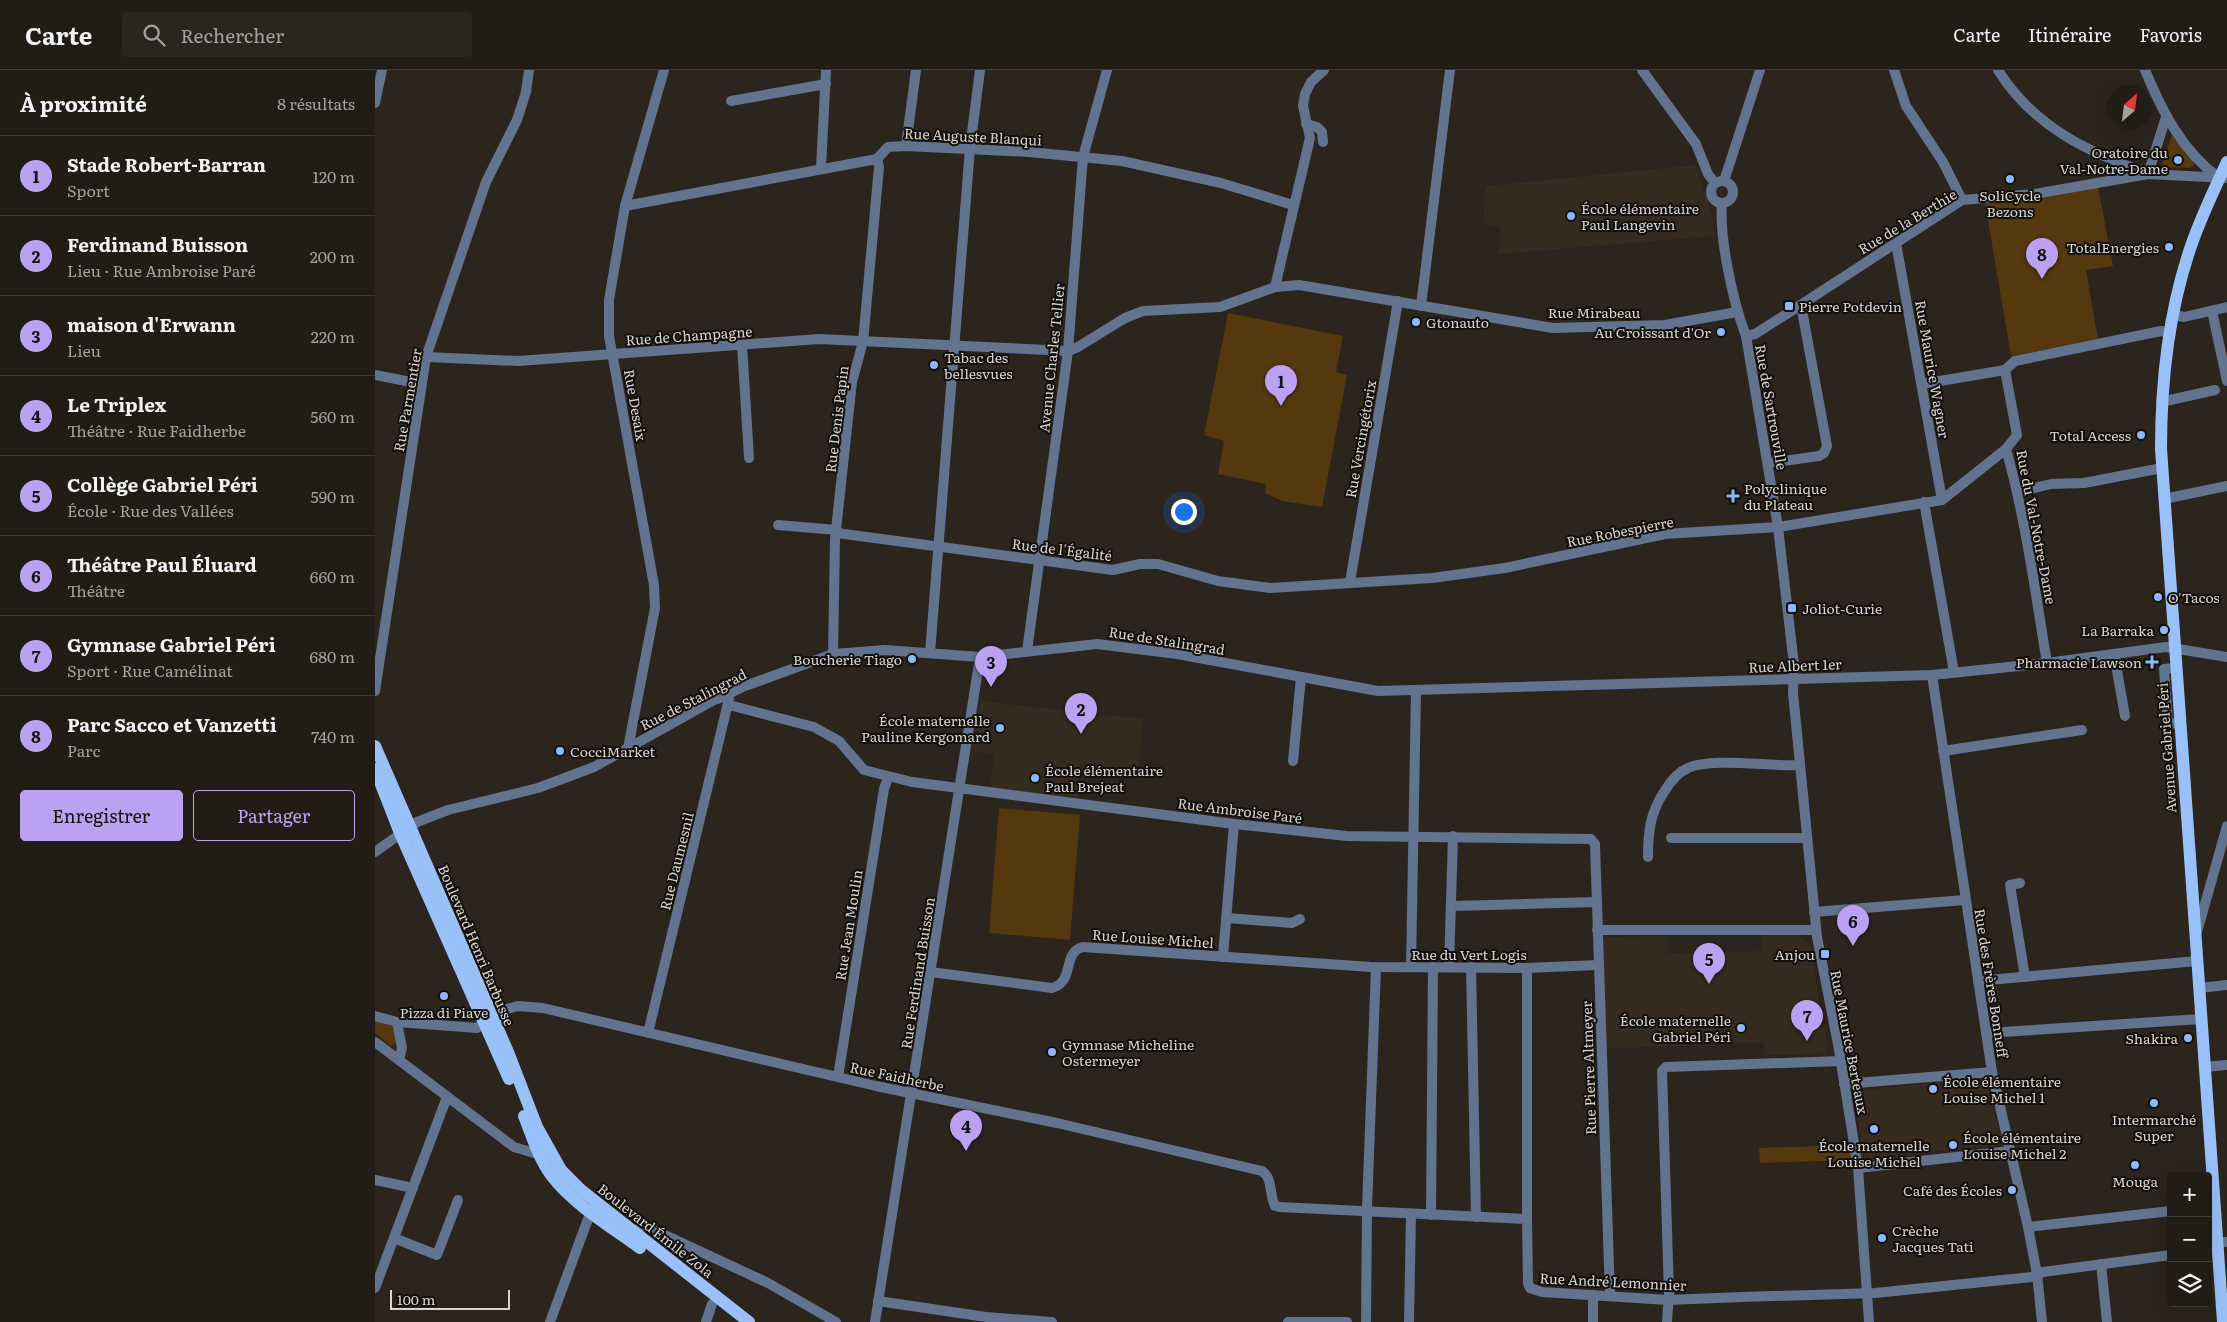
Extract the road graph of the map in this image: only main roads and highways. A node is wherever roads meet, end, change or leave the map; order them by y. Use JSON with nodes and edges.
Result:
{"nodes":[{"id":1,"x":2227,"y":162,"type":"edge"},
{"id":2,"x":2223,"y":178,"type":"edge"},
{"id":3,"x":375,"y":746,"type":"edge"},
{"id":4,"x":375,"y":769,"type":"edge"},
{"id":5,"x":405,"y":829,"type":"junction"},
{"id":6,"x":546,"y":1156,"type":"joint"},
{"id":7,"x":2209,"y":1172,"type":"edge"},
{"id":8,"x":595,"y":1208,"type":"junction"},
{"id":9,"x":2212,"y":1214,"type":"edge"},
{"id":10,"x":2217,"y":1246,"type":"edge"},
{"id":11,"x":735,"y":1322,"type":"edge"},
{"id":12,"x":749,"y":1322,"type":"edge"},
{"id":13,"x":2223,"y":1322,"type":"edge"}],
"edges":[{"from":1,"to":2,"type":"main road","name":"Avenue Gabriel Péri"},
{"from":2,"to":7,"type":"main road","name":"Avenue Gabriel Péri"},
{"from":3,"to":5,"type":"main road","name":"Boulevard Henri Barbusse"},
{"from":4,"to":5,"type":"main road","name":"Boulevard Henri Barbusse"},
{"from":5,"to":6,"type":"main road","name":"Boulevard Henri Barbusse"},
{"from":6,"to":8,"type":"main road","name":"Boulevard Émile Zola"},
{"from":8,"to":11,"type":"main road","name":"Boulevard Émile Zola"},
{"from":8,"to":12,"type":"main road","name":"Boulevard Émile Zola"},
{"from":9,"to":10,"type":"main road","name":"Avenue Gabriel Péri"},
{"from":10,"to":13,"type":"main road","name":"Avenue Gabriel Péri"}]}
